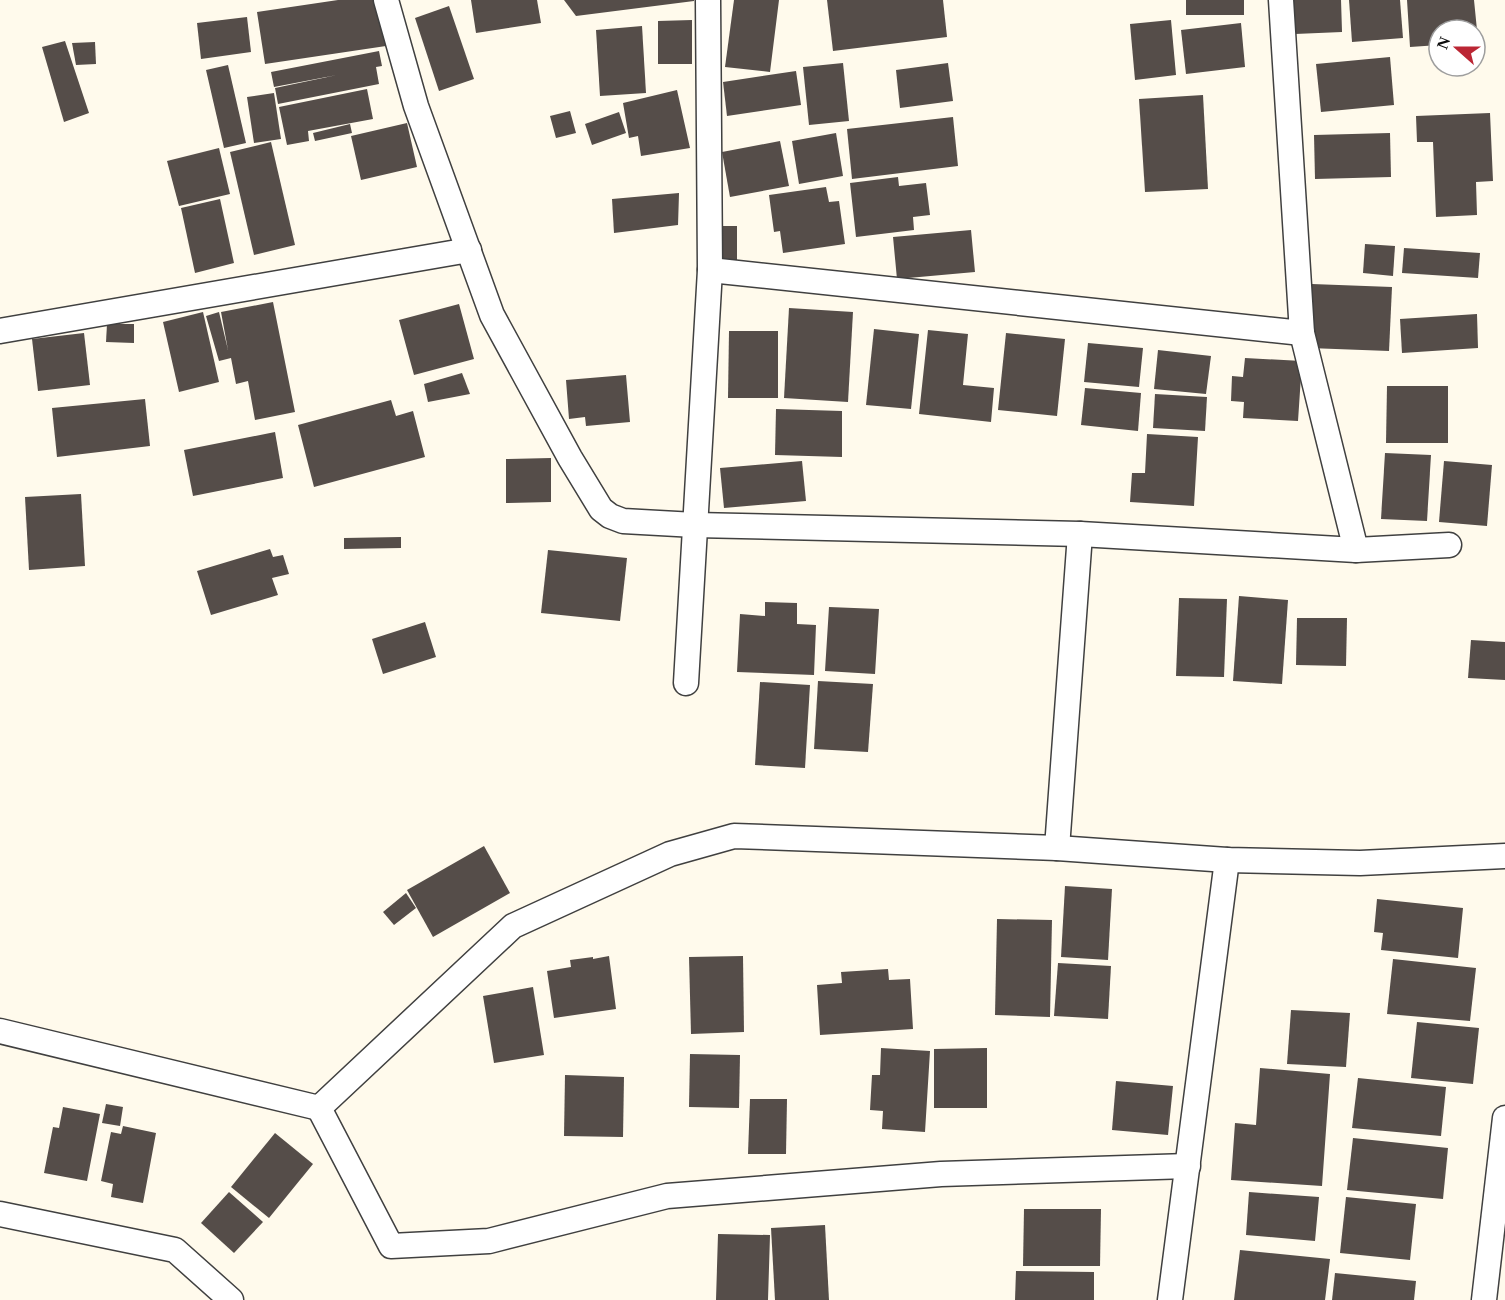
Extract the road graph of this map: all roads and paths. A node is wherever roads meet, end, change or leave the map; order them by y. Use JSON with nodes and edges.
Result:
{"nodes":[{"id":1,"x":386,"y":0,"type":"edge"},
{"id":2,"x":708,"y":0,"type":"edge"},
{"id":3,"x":1281,"y":0,"type":"edge"},
{"id":4,"x":469,"y":250,"type":"junction"},
{"id":5,"x":710,"y":270,"type":"junction"},
{"id":6,"x":0,"y":331,"type":"edge"},
{"id":7,"x":1302,"y":333,"type":"junction"},
{"id":8,"x":695,"y":525,"type":"junction"},
{"id":9,"x":1080,"y":534,"type":"junction"},
{"id":10,"x":1449,"y":546,"type":"dead end"},
{"id":11,"x":1356,"y":550,"type":"junction"},
{"id":12,"x":687,"y":683,"type":"dead end"},
{"id":13,"x":1057,"y":848,"type":"junction"},
{"id":14,"x":1505,"y":856,"type":"edge"},
{"id":15,"x":1227,"y":860,"type":"junction"},
{"id":16,"x":0,"y":1031,"type":"edge"},
{"id":17,"x":319,"y":1108,"type":"junction"},
{"id":18,"x":1505,"y":1118,"type":"edge"},
{"id":19,"x":1188,"y":1166,"type":"junction"},
{"id":20,"x":0,"y":1214,"type":"edge"},
{"id":21,"x":231,"y":1300,"type":"edge"},
{"id":22,"x":1170,"y":1300,"type":"edge"},
{"id":23,"x":1484,"y":1300,"type":"edge"}],
"edges":[{"from":1,"to":4,"type":"street"},
{"from":2,"to":5,"type":"street"},
{"from":3,"to":7,"type":"street"},
{"from":4,"to":6,"type":"street"},
{"from":4,"to":8,"type":"street"},
{"from":5,"to":7,"type":"street"},
{"from":5,"to":8,"type":"street"},
{"from":7,"to":11,"type":"street"},
{"from":8,"to":9,"type":"street"},
{"from":8,"to":12,"type":"street"},
{"from":9,"to":11,"type":"street"},
{"from":9,"to":13,"type":"street"},
{"from":10,"to":11,"type":"street"},
{"from":13,"to":15,"type":"street"},
{"from":13,"to":17,"type":"street"},
{"from":14,"to":15,"type":"street"},
{"from":15,"to":19,"type":"street"},
{"from":16,"to":17,"type":"street"},
{"from":17,"to":19,"type":"street"},
{"from":18,"to":23,"type":"street"},
{"from":19,"to":22,"type":"street"},
{"from":20,"to":21,"type":"street"}]}
